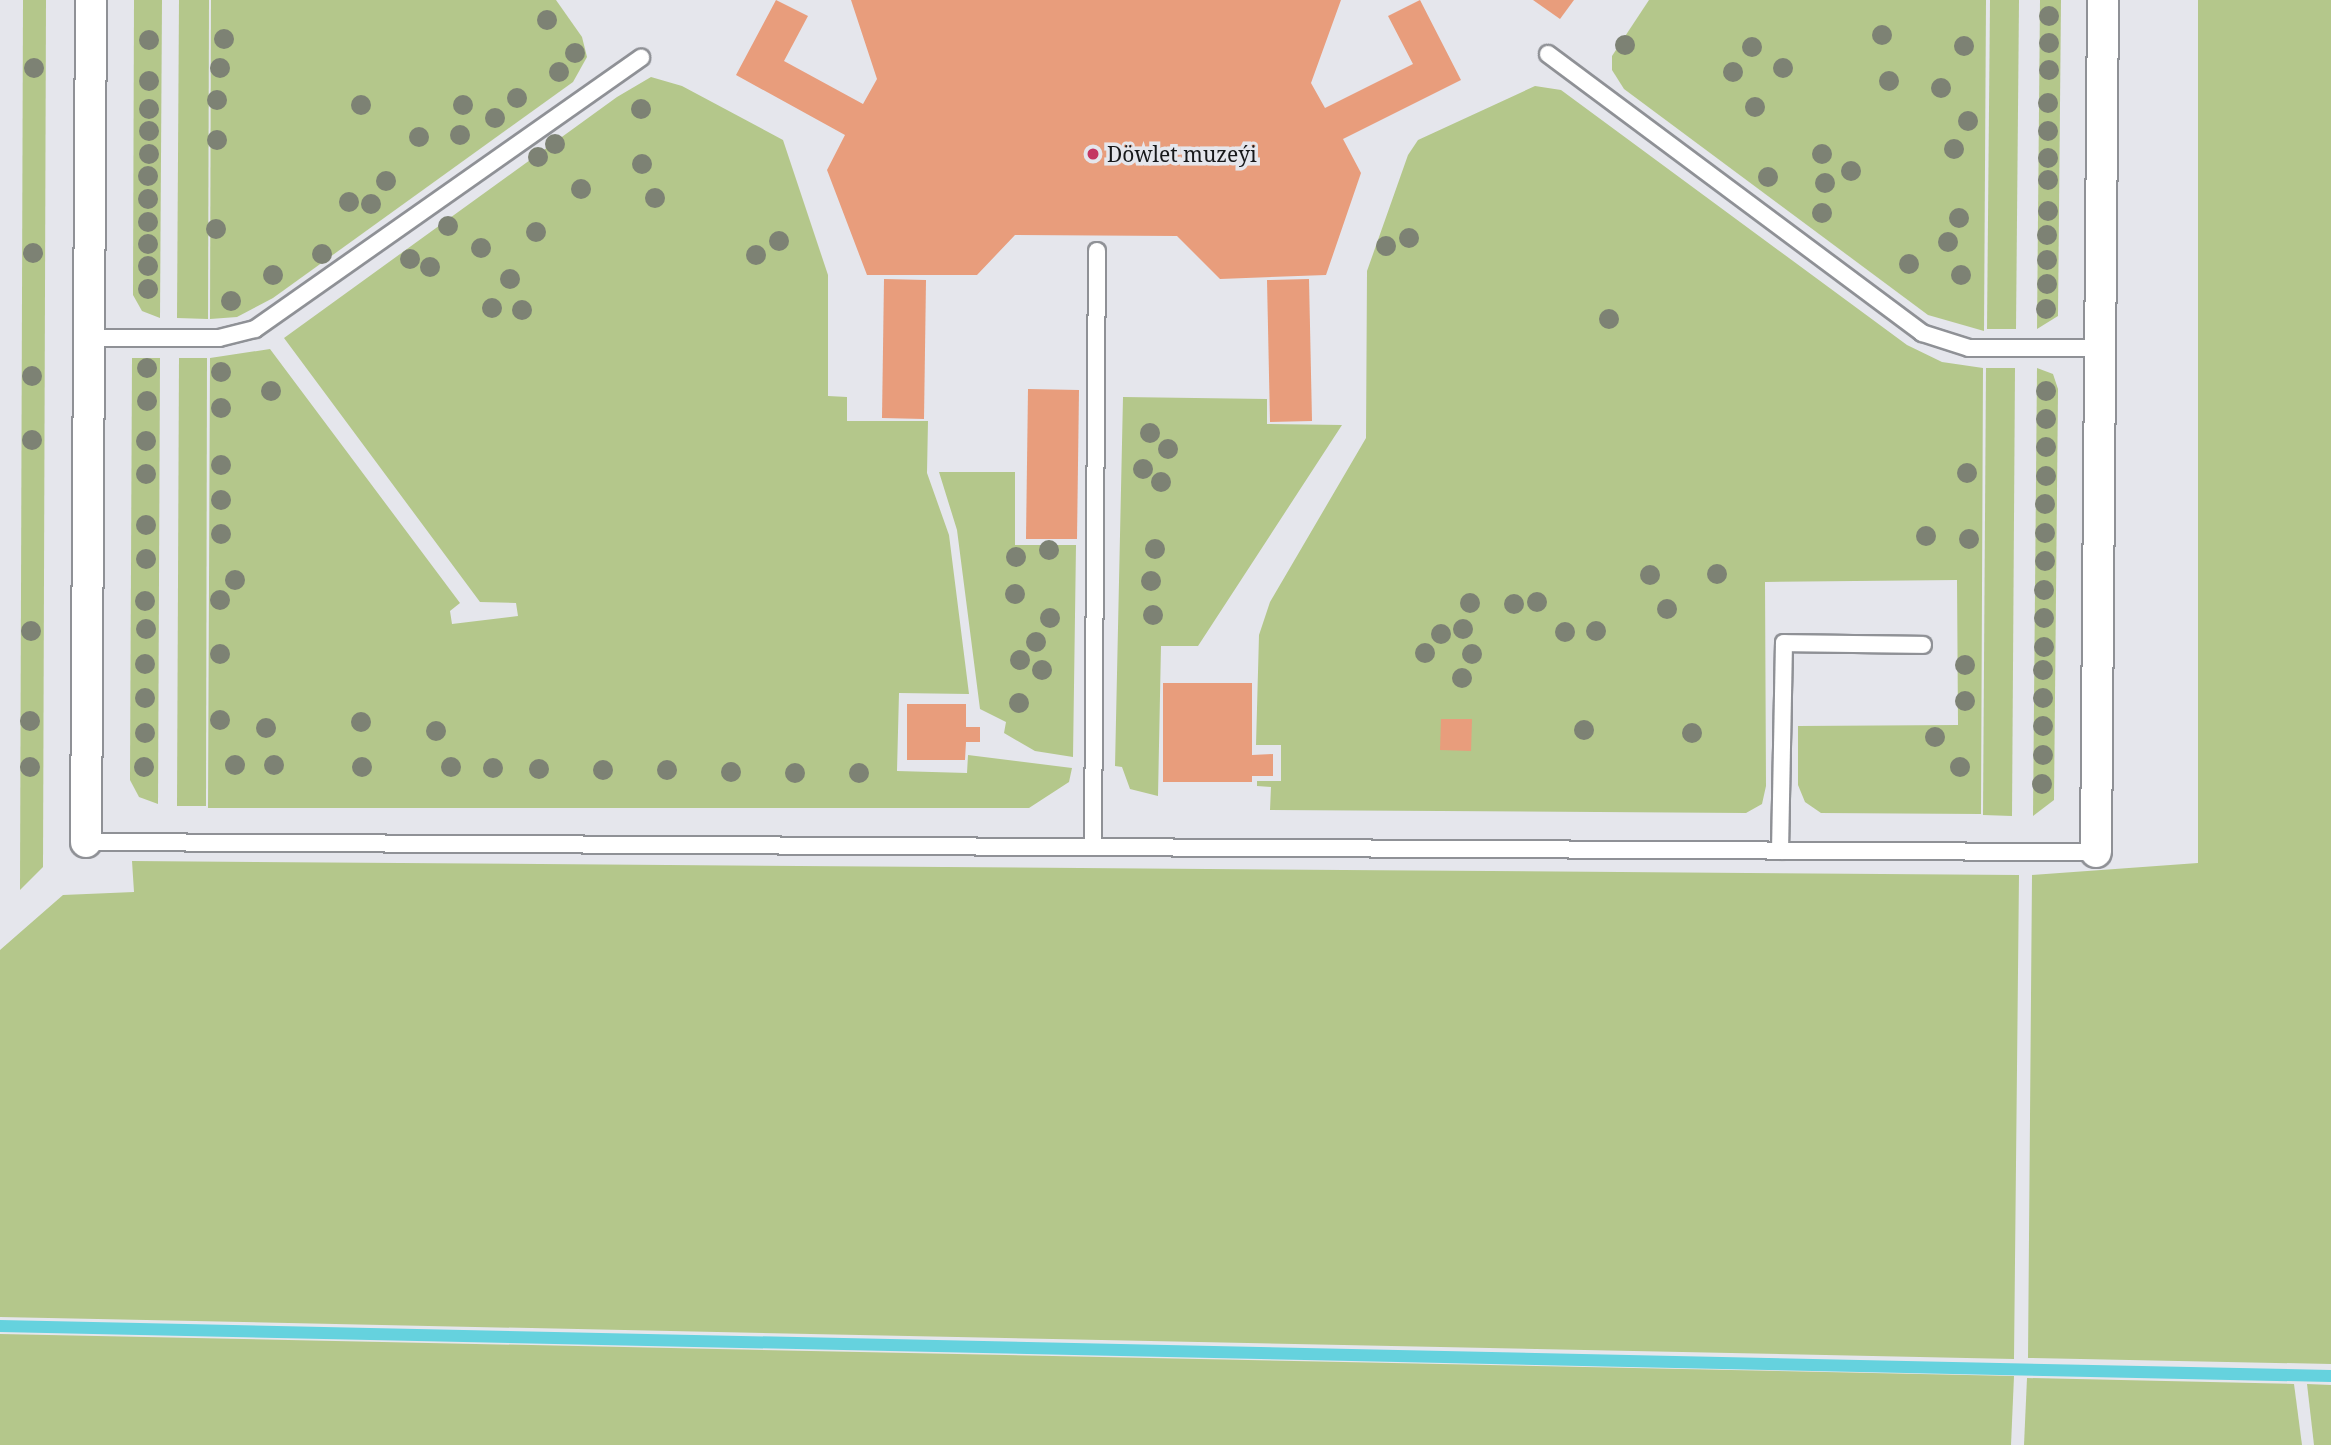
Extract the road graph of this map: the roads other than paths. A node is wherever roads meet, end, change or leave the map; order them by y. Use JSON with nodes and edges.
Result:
{"nodes":[{"id":1,"x":92,"y":0,"type":"edge"},
{"id":2,"x":2103,"y":0,"type":"edge"},
{"id":3,"x":1548,"y":54,"type":"dead end"},
{"id":4,"x":641,"y":58,"type":"dead end"},
{"id":5,"x":1097,"y":251,"type":"dead end"},
{"id":6,"x":89,"y":338,"type":"junction"},
{"id":7,"x":2098,"y":348,"type":"junction"},
{"id":8,"x":1923,"y":645,"type":"dead end"},
{"id":9,"x":86,"y":842,"type":"joint"},
{"id":10,"x":1093,"y":847,"type":"junction"},
{"id":11,"x":1780,"y":851,"type":"junction"},
{"id":12,"x":2096,"y":852,"type":"joint"}],
"edges":[{"from":1,"to":6,"type":"street"},
{"from":2,"to":7,"type":"street"},
{"from":3,"to":7,"type":"lane"},
{"from":4,"to":6,"type":"lane"},
{"from":5,"to":10,"type":"lane"},
{"from":6,"to":9,"type":"street"},
{"from":7,"to":12,"type":"street"},
{"from":8,"to":11,"type":"lane"},
{"from":9,"to":10,"type":"lane"},
{"from":10,"to":11,"type":"lane"},
{"from":11,"to":12,"type":"lane"}]}
